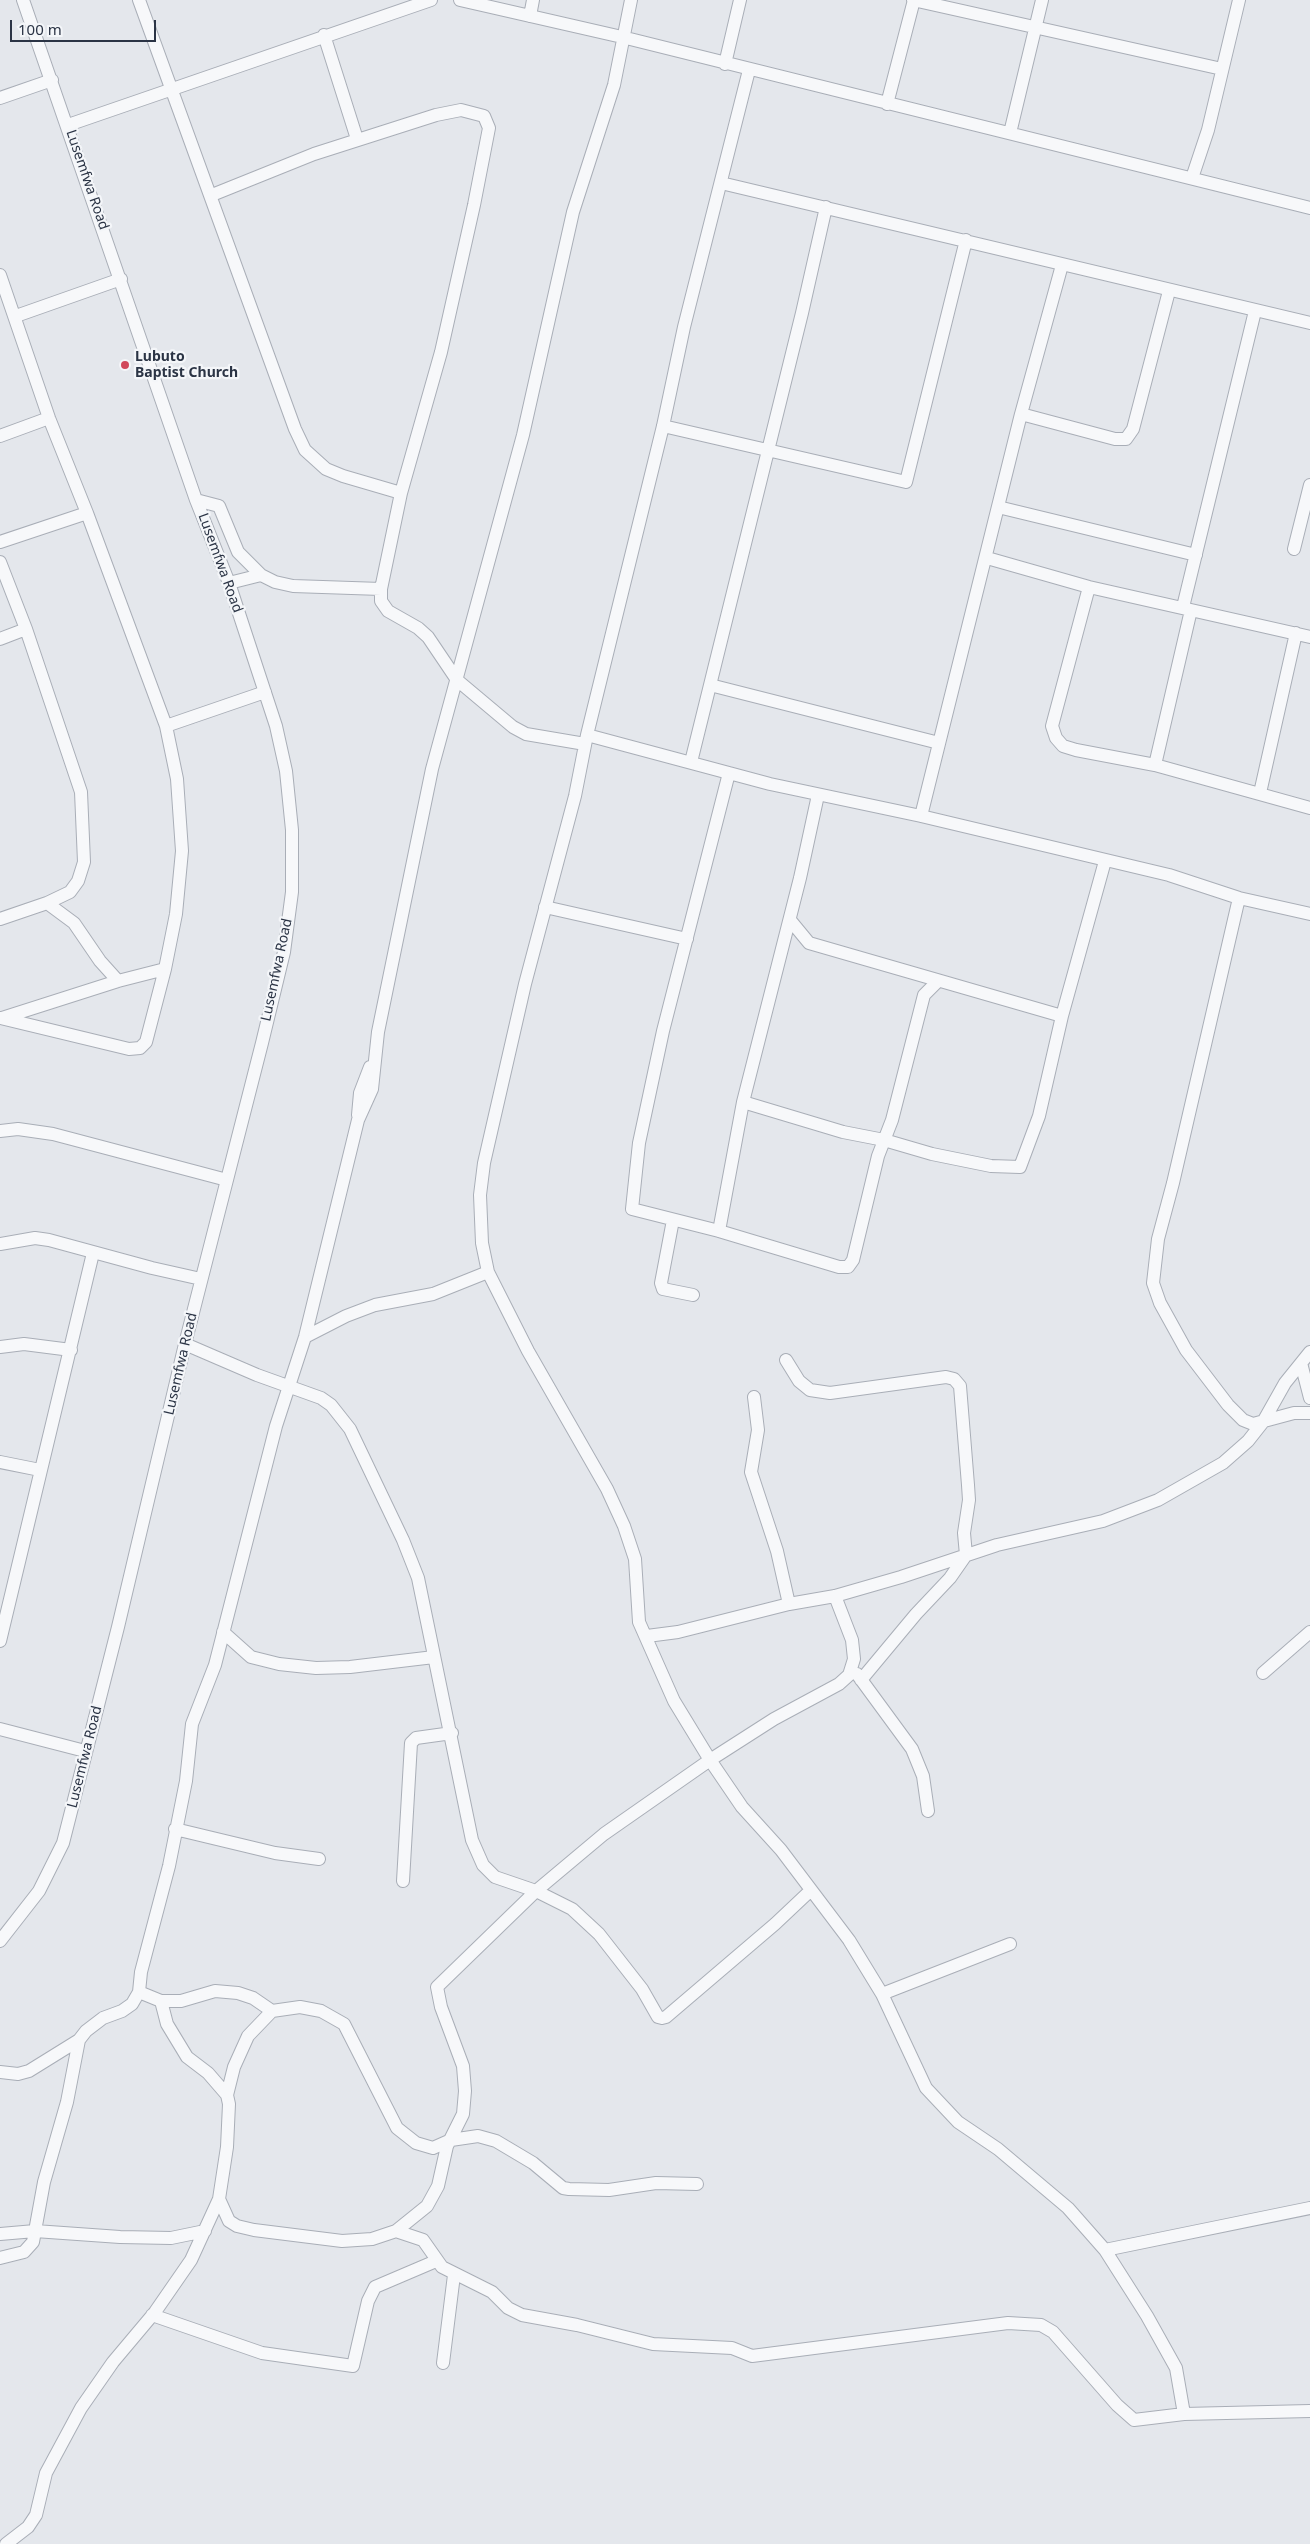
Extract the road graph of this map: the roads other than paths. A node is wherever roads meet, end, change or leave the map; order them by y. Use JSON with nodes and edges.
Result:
{"nodes":[{"id":1,"x":23,"y":0,"type":"edge"},
{"id":2,"x":139,"y":0,"type":"edge"},
{"id":3,"x":431,"y":0,"type":"edge"},
{"id":4,"x":460,"y":0,"type":"edge"},
{"id":5,"x":533,"y":0,"type":"edge"},
{"id":6,"x":631,"y":0,"type":"edge"},
{"id":7,"x":740,"y":0,"type":"edge"},
{"id":8,"x":914,"y":0,"type":"edge"},
{"id":9,"x":1042,"y":0,"type":"edge"},
{"id":10,"x":1239,"y":0,"type":"edge"},
{"id":11,"x":530,"y":16,"type":"junction"},
{"id":12,"x":1036,"y":29,"type":"junction"},
{"id":13,"x":324,"y":35,"type":"junction"},
{"id":14,"x":622,"y":38,"type":"junction"},
{"id":15,"x":725,"y":64,"type":"junction"},
{"id":16,"x":1222,"y":69,"type":"junction"},
{"id":17,"x":749,"y":70,"type":"junction"},
{"id":18,"x":52,"y":80,"type":"junction"},
{"id":19,"x":171,"y":90,"type":"junction"},
{"id":20,"x":0,"y":98,"type":"edge"},
{"id":21,"x":887,"y":104,"type":"junction"},
{"id":22,"x":68,"y":125,"type":"junction"},
{"id":23,"x":1010,"y":133,"type":"junction"},
{"id":24,"x":357,"y":139,"type":"junction"},
{"id":25,"x":1192,"y":178,"type":"junction"},
{"id":26,"x":721,"y":183,"type":"junction"},
{"id":27,"x":212,"y":195,"type":"junction"},
{"id":28,"x":826,"y":207,"type":"junction"},
{"id":29,"x":1310,"y":208,"type":"edge"},
{"id":30,"x":966,"y":240,"type":"junction"},
{"id":31,"x":1062,"y":266,"type":"junction"},
{"id":32,"x":0,"y":275,"type":"edge"},
{"id":33,"x":121,"y":278,"type":"junction"},
{"id":34,"x":1169,"y":291,"type":"junction"},
{"id":35,"x":1255,"y":311,"type":"junction"},
{"id":36,"x":16,"y":316,"type":"junction"},
{"id":37,"x":1310,"y":323,"type":"edge"},
{"id":38,"x":1021,"y":414,"type":"junction"},
{"id":39,"x":49,"y":418,"type":"junction"},
{"id":40,"x":663,"y":426,"type":"junction"},
{"id":41,"x":0,"y":436,"type":"edge"},
{"id":42,"x":768,"y":451,"type":"junction"},
{"id":43,"x":1310,"y":483,"type":"edge"},
{"id":44,"x":400,"y":493,"type":"junction"},
{"id":45,"x":196,"y":500,"type":"junction"},
{"id":46,"x":998,"y":507,"type":"junction"},
{"id":47,"x":87,"y":513,"type":"junction"},
{"id":48,"x":0,"y":542,"type":"edge"},
{"id":49,"x":1294,"y":549,"type":"dead end"},
{"id":50,"x":1196,"y":555,"type":"junction"},
{"id":51,"x":986,"y":558,"type":"junction"},
{"id":52,"x":0,"y":562,"type":"edge"},
{"id":53,"x":261,"y":575,"type":"junction"},
{"id":54,"x":229,"y":582,"type":"junction"},
{"id":55,"x":1089,"y":587,"type":"junction"},
{"id":56,"x":381,"y":589,"type":"junction"},
{"id":57,"x":1187,"y":608,"type":"junction"},
{"id":58,"x":26,"y":629,"type":"junction"},
{"id":59,"x":1296,"y":633,"type":"junction"},
{"id":60,"x":1310,"y":637,"type":"edge"},
{"id":61,"x":0,"y":639,"type":"edge"},
{"id":62,"x":458,"y":680,"type":"junction"},
{"id":63,"x":710,"y":685,"type":"junction"},
{"id":64,"x":265,"y":692,"type":"junction"},
{"id":65,"x":166,"y":726,"type":"junction"},
{"id":66,"x":586,"y":740,"type":"junction"},
{"id":67,"x":939,"y":743,"type":"junction"},
{"id":68,"x":692,"y":762,"type":"junction"},
{"id":69,"x":1155,"y":765,"type":"junction"},
{"id":70,"x":729,"y":773,"type":"junction"},
{"id":71,"x":1260,"y":793,"type":"junction"},
{"id":72,"x":818,"y":795,"type":"junction"},
{"id":73,"x":1310,"y":808,"type":"edge"},
{"id":74,"x":921,"y":816,"type":"junction"},
{"id":75,"x":1105,"y":862,"type":"junction"},
{"id":76,"x":1239,"y":898,"type":"junction"},
{"id":77,"x":47,"y":903,"type":"junction"},
{"id":78,"x":545,"y":907,"type":"junction"},
{"id":79,"x":1310,"y":914,"type":"edge"},
{"id":80,"x":0,"y":919,"type":"edge"},
{"id":81,"x":790,"y":920,"type":"junction"},
{"id":82,"x":687,"y":939,"type":"junction"},
{"id":83,"x":165,"y":969,"type":"junction"},
{"id":84,"x":916,"y":973,"type":"junction"},
{"id":85,"x":118,"y":981,"type":"junction"},
{"id":86,"x":938,"y":981,"type":"junction"},
{"id":87,"x":924,"y":996,"type":"junction"},
{"id":88,"x":1062,"y":1016,"type":"junction"},
{"id":89,"x":0,"y":1018,"type":"edge"},
{"id":90,"x":743,"y":1102,"type":"junction"},
{"id":91,"x":0,"y":1131,"type":"edge"},
{"id":92,"x":884,"y":1140,"type":"junction"},
{"id":93,"x":227,"y":1180,"type":"junction"},
{"id":94,"x":673,"y":1220,"type":"junction"},
{"id":95,"x":719,"y":1232,"type":"junction"},
{"id":96,"x":0,"y":1244,"type":"edge"},
{"id":97,"x":93,"y":1252,"type":"junction"},
{"id":98,"x":488,"y":1272,"type":"junction"},
{"id":99,"x":201,"y":1279,"type":"junction"},
{"id":100,"x":693,"y":1295,"type":"dead end"},
{"id":101,"x":305,"y":1337,"type":"junction"},
{"id":102,"x":185,"y":1344,"type":"junction"},
{"id":103,"x":0,"y":1347,"type":"edge"},
{"id":104,"x":71,"y":1350,"type":"junction"},
{"id":105,"x":1310,"y":1352,"type":"edge"},
{"id":106,"x":786,"y":1360,"type":"dead end"},
{"id":107,"x":1302,"y":1363,"type":"junction"},
{"id":108,"x":289,"y":1386,"type":"junction"},
{"id":109,"x":754,"y":1397,"type":"dead end"},
{"id":110,"x":1310,"y":1398,"type":"edge"},
{"id":111,"x":1310,"y":1413,"type":"edge"},
{"id":112,"x":1263,"y":1422,"type":"junction"},
{"id":113,"x":0,"y":1462,"type":"edge"},
{"id":114,"x":40,"y":1470,"type":"junction"},
{"id":115,"x":966,"y":1554,"type":"junction"},
{"id":116,"x":6,"y":1585,"type":"edge"},
{"id":117,"x":835,"y":1596,"type":"junction"},
{"id":118,"x":789,"y":1604,"type":"junction"},
{"id":119,"x":223,"y":1632,"type":"junction"},
{"id":120,"x":1310,"y":1632,"type":"edge"},
{"id":121,"x":647,"y":1636,"type":"junction"},
{"id":122,"x":0,"y":1641,"type":"edge"},
{"id":123,"x":434,"y":1657,"type":"junction"},
{"id":124,"x":852,"y":1667,"type":"junction"},
{"id":125,"x":1263,"y":1673,"type":"dead end"},
{"id":126,"x":861,"y":1680,"type":"junction"},
{"id":127,"x":0,"y":1729,"type":"edge"},
{"id":128,"x":452,"y":1733,"type":"junction"},
{"id":129,"x":86,"y":1751,"type":"junction"},
{"id":130,"x":710,"y":1760,"type":"junction"},
{"id":131,"x":928,"y":1811,"type":"dead end"},
{"id":132,"x":175,"y":1829,"type":"junction"},
{"id":133,"x":319,"y":1859,"type":"dead end"},
{"id":134,"x":403,"y":1882,"type":"dead end"},
{"id":135,"x":536,"y":1891,"type":"junction"},
{"id":136,"x":810,"y":1891,"type":"junction"},
{"id":137,"x":0,"y":1941,"type":"edge"},
{"id":138,"x":1010,"y":1944,"type":"dead end"},
{"id":139,"x":139,"y":1992,"type":"junction"},
{"id":140,"x":882,"y":1994,"type":"junction"},
{"id":141,"x":161,"y":2001,"type":"junction"},
{"id":142,"x":272,"y":2011,"type":"junction"},
{"id":143,"x":79,"y":2040,"type":"junction"},
{"id":144,"x":0,"y":2072,"type":"edge"},
{"id":145,"x":227,"y":2095,"type":"junction"},
{"id":146,"x":451,"y":2140,"type":"junction"},
{"id":147,"x":697,"y":2184,"type":"dead end"},
{"id":148,"x":219,"y":2199,"type":"junction"},
{"id":149,"x":1310,"y":2208,"type":"edge"},
{"id":150,"x":35,"y":2230,"type":"junction"},
{"id":151,"x":205,"y":2231,"type":"junction"},
{"id":152,"x":396,"y":2232,"type":"junction"},
{"id":153,"x":0,"y":2234,"type":"edge"},
{"id":154,"x":1106,"y":2250,"type":"junction"},
{"id":155,"x":0,"y":2258,"type":"edge"},
{"id":156,"x":436,"y":2261,"type":"junction"},
{"id":157,"x":454,"y":2275,"type":"junction"},
{"id":158,"x":152,"y":2316,"type":"junction"},
{"id":159,"x":443,"y":2363,"type":"dead end"},
{"id":160,"x":1310,"y":2411,"type":"edge"},
{"id":161,"x":1184,"y":2414,"type":"junction"},
{"id":162,"x":6,"y":2544,"type":"edge"}],
"edges":[{"from":1,"to":18,"type":"street","name":"Lusemfwa Road"},
{"from":2,"to":19,"type":"street"},
{"from":3,"to":13,"type":"street"},
{"from":4,"to":11,"type":"street"},
{"from":5,"to":11,"type":"street"},
{"from":6,"to":14,"type":"street"},
{"from":7,"to":15,"type":"street"},
{"from":8,"to":12,"type":"street"},
{"from":8,"to":21,"type":"street"},
{"from":9,"to":12,"type":"street"},
{"from":10,"to":16,"type":"street"},
{"from":11,"to":14,"type":"street"},
{"from":12,"to":16,"type":"street"},
{"from":12,"to":23,"type":"street"},
{"from":13,"to":19,"type":"street"},
{"from":13,"to":24,"type":"street"},
{"from":14,"to":15,"type":"street"},
{"from":14,"to":62,"type":"street"},
{"from":15,"to":17,"type":"street"},
{"from":16,"to":25,"type":"street"},
{"from":17,"to":21,"type":"street"},
{"from":17,"to":26,"type":"street"},
{"from":18,"to":20,"type":"street"},
{"from":18,"to":22,"type":"street","name":"Lusemfwa Road"},
{"from":19,"to":22,"type":"street"},
{"from":19,"to":27,"type":"street"},
{"from":21,"to":23,"type":"street"},
{"from":22,"to":33,"type":"street","name":"Lusemfwa Road"},
{"from":23,"to":25,"type":"street"},
{"from":24,"to":27,"type":"street"},
{"from":24,"to":44,"type":"street"},
{"from":25,"to":29,"type":"street"},
{"from":26,"to":28,"type":"street"},
{"from":26,"to":40,"type":"street"},
{"from":27,"to":44,"type":"street"},
{"from":28,"to":30,"type":"street"},
{"from":28,"to":42,"type":"street"},
{"from":30,"to":31,"type":"street"},
{"from":30,"to":42,"type":"street"},
{"from":31,"to":34,"type":"street"},
{"from":31,"to":38,"type":"street"},
{"from":32,"to":36,"type":"street"},
{"from":33,"to":36,"type":"street"},
{"from":33,"to":45,"type":"street","name":"Lusemfwa Road"},
{"from":34,"to":35,"type":"street"},
{"from":34,"to":38,"type":"street"},
{"from":35,"to":37,"type":"street"},
{"from":35,"to":50,"type":"street"},
{"from":36,"to":39,"type":"street"},
{"from":38,"to":46,"type":"street"},
{"from":39,"to":41,"type":"street"},
{"from":39,"to":47,"type":"street"},
{"from":40,"to":42,"type":"street"},
{"from":40,"to":66,"type":"street"},
{"from":42,"to":63,"type":"street"},
{"from":43,"to":49,"type":"street"},
{"from":44,"to":56,"type":"street"},
{"from":45,"to":53,"type":"street"},
{"from":45,"to":54,"type":"street","name":"Lusemfwa Road"},
{"from":46,"to":50,"type":"street"},
{"from":46,"to":51,"type":"street"},
{"from":47,"to":48,"type":"street"},
{"from":47,"to":65,"type":"street"},
{"from":50,"to":57,"type":"street"},
{"from":51,"to":55,"type":"street"},
{"from":51,"to":67,"type":"street"},
{"from":52,"to":58,"type":"street"},
{"from":53,"to":54,"type":"street"},
{"from":53,"to":56,"type":"street"},
{"from":54,"to":64,"type":"street","name":"Lusemfwa Road"},
{"from":55,"to":57,"type":"street"},
{"from":55,"to":69,"type":"street"},
{"from":56,"to":62,"type":"street"},
{"from":57,"to":59,"type":"street"},
{"from":57,"to":69,"type":"street"},
{"from":58,"to":61,"type":"street"},
{"from":58,"to":77,"type":"street"},
{"from":59,"to":60,"type":"street"},
{"from":59,"to":71,"type":"street"},
{"from":62,"to":66,"type":"street"},
{"from":62,"to":101,"type":"street"},
{"from":63,"to":67,"type":"street"},
{"from":63,"to":68,"type":"street"},
{"from":64,"to":65,"type":"street"},
{"from":64,"to":93,"type":"street","name":"Lusemfwa Road"},
{"from":65,"to":83,"type":"street"},
{"from":66,"to":68,"type":"street"},
{"from":66,"to":78,"type":"street"},
{"from":67,"to":74,"type":"street"},
{"from":68,"to":70,"type":"street"},
{"from":69,"to":71,"type":"street"},
{"from":70,"to":72,"type":"street"},
{"from":70,"to":82,"type":"street"},
{"from":71,"to":73,"type":"street"},
{"from":72,"to":74,"type":"street"},
{"from":72,"to":81,"type":"street"},
{"from":74,"to":75,"type":"street"},
{"from":75,"to":76,"type":"street"},
{"from":75,"to":88,"type":"street"},
{"from":76,"to":79,"type":"street"},
{"from":76,"to":112,"type":"street"},
{"from":77,"to":80,"type":"street"},
{"from":77,"to":85,"type":"street"},
{"from":78,"to":82,"type":"street"},
{"from":78,"to":98,"type":"street"},
{"from":81,"to":84,"type":"street"},
{"from":81,"to":90,"type":"street"},
{"from":82,"to":94,"type":"street"},
{"from":83,"to":85,"type":"street"},
{"from":83,"to":89,"type":"street"},
{"from":84,"to":86,"type":"street"},
{"from":84,"to":87,"type":"street"},
{"from":85,"to":89,"type":"street"},
{"from":86,"to":87,"type":"street"},
{"from":86,"to":88,"type":"street"},
{"from":87,"to":92,"type":"street"},
{"from":88,"to":92,"type":"street"},
{"from":90,"to":92,"type":"street"},
{"from":90,"to":95,"type":"street"},
{"from":91,"to":93,"type":"street"},
{"from":92,"to":95,"type":"street"},
{"from":93,"to":99,"type":"street","name":"Lusemfwa Road"},
{"from":94,"to":95,"type":"street"},
{"from":94,"to":100,"type":"street"},
{"from":96,"to":97,"type":"street"},
{"from":97,"to":99,"type":"street"},
{"from":97,"to":104,"type":"street"},
{"from":98,"to":101,"type":"street"},
{"from":98,"to":121,"type":"street"},
{"from":99,"to":102,"type":"street","name":"Lusemfwa Road"},
{"from":101,"to":108,"type":"street"},
{"from":102,"to":108,"type":"street"},
{"from":102,"to":129,"type":"street","name":"Lusemfwa Road"},
{"from":103,"to":104,"type":"street"},
{"from":104,"to":114,"type":"street"},
{"from":105,"to":107,"type":"street"},
{"from":106,"to":115,"type":"street"},
{"from":107,"to":110,"type":"street"},
{"from":107,"to":112,"type":"street"},
{"from":108,"to":119,"type":"street"},
{"from":108,"to":123,"type":"street"},
{"from":109,"to":118,"type":"street"},
{"from":111,"to":112,"type":"street"},
{"from":112,"to":115,"type":"street"},
{"from":113,"to":114,"type":"street"},
{"from":114,"to":116,"type":"street"},
{"from":115,"to":117,"type":"street"},
{"from":115,"to":126,"type":"street"},
{"from":116,"to":122,"type":"street"},
{"from":117,"to":118,"type":"street"},
{"from":117,"to":124,"type":"street"},
{"from":118,"to":121,"type":"street"},
{"from":119,"to":123,"type":"street"},
{"from":119,"to":132,"type":"street"},
{"from":120,"to":125,"type":"street"},
{"from":121,"to":130,"type":"street"},
{"from":123,"to":128,"type":"street"},
{"from":124,"to":126,"type":"street"},
{"from":124,"to":130,"type":"street"},
{"from":126,"to":131,"type":"street"},
{"from":127,"to":129,"type":"street"},
{"from":128,"to":134,"type":"street"},
{"from":128,"to":135,"type":"street"},
{"from":129,"to":137,"type":"street","name":"Lusemfwa Road"},
{"from":130,"to":135,"type":"street"},
{"from":130,"to":136,"type":"street"},
{"from":132,"to":133,"type":"street"},
{"from":132,"to":139,"type":"street"},
{"from":135,"to":136,"type":"street"},
{"from":135,"to":146,"type":"street"},
{"from":136,"to":140,"type":"street"},
{"from":138,"to":140,"type":"street"},
{"from":139,"to":141,"type":"street"},
{"from":139,"to":143,"type":"street"},
{"from":140,"to":154,"type":"street"},
{"from":141,"to":142,"type":"street"},
{"from":141,"to":145,"type":"street"},
{"from":142,"to":145,"type":"street"},
{"from":142,"to":146,"type":"street"},
{"from":143,"to":144,"type":"street"},
{"from":143,"to":150,"type":"street"},
{"from":145,"to":148,"type":"street"},
{"from":146,"to":147,"type":"street"},
{"from":146,"to":152,"type":"street"},
{"from":148,"to":151,"type":"street"},
{"from":148,"to":152,"type":"street"},
{"from":149,"to":154,"type":"street"},
{"from":150,"to":151,"type":"street"},
{"from":150,"to":153,"type":"street"},
{"from":150,"to":155,"type":"street"},
{"from":151,"to":158,"type":"street"},
{"from":152,"to":156,"type":"street"},
{"from":154,"to":161,"type":"street"},
{"from":156,"to":157,"type":"street"},
{"from":156,"to":158,"type":"street"},
{"from":157,"to":159,"type":"street"},
{"from":157,"to":161,"type":"street"},
{"from":158,"to":162,"type":"street"},
{"from":160,"to":161,"type":"street"}]}
